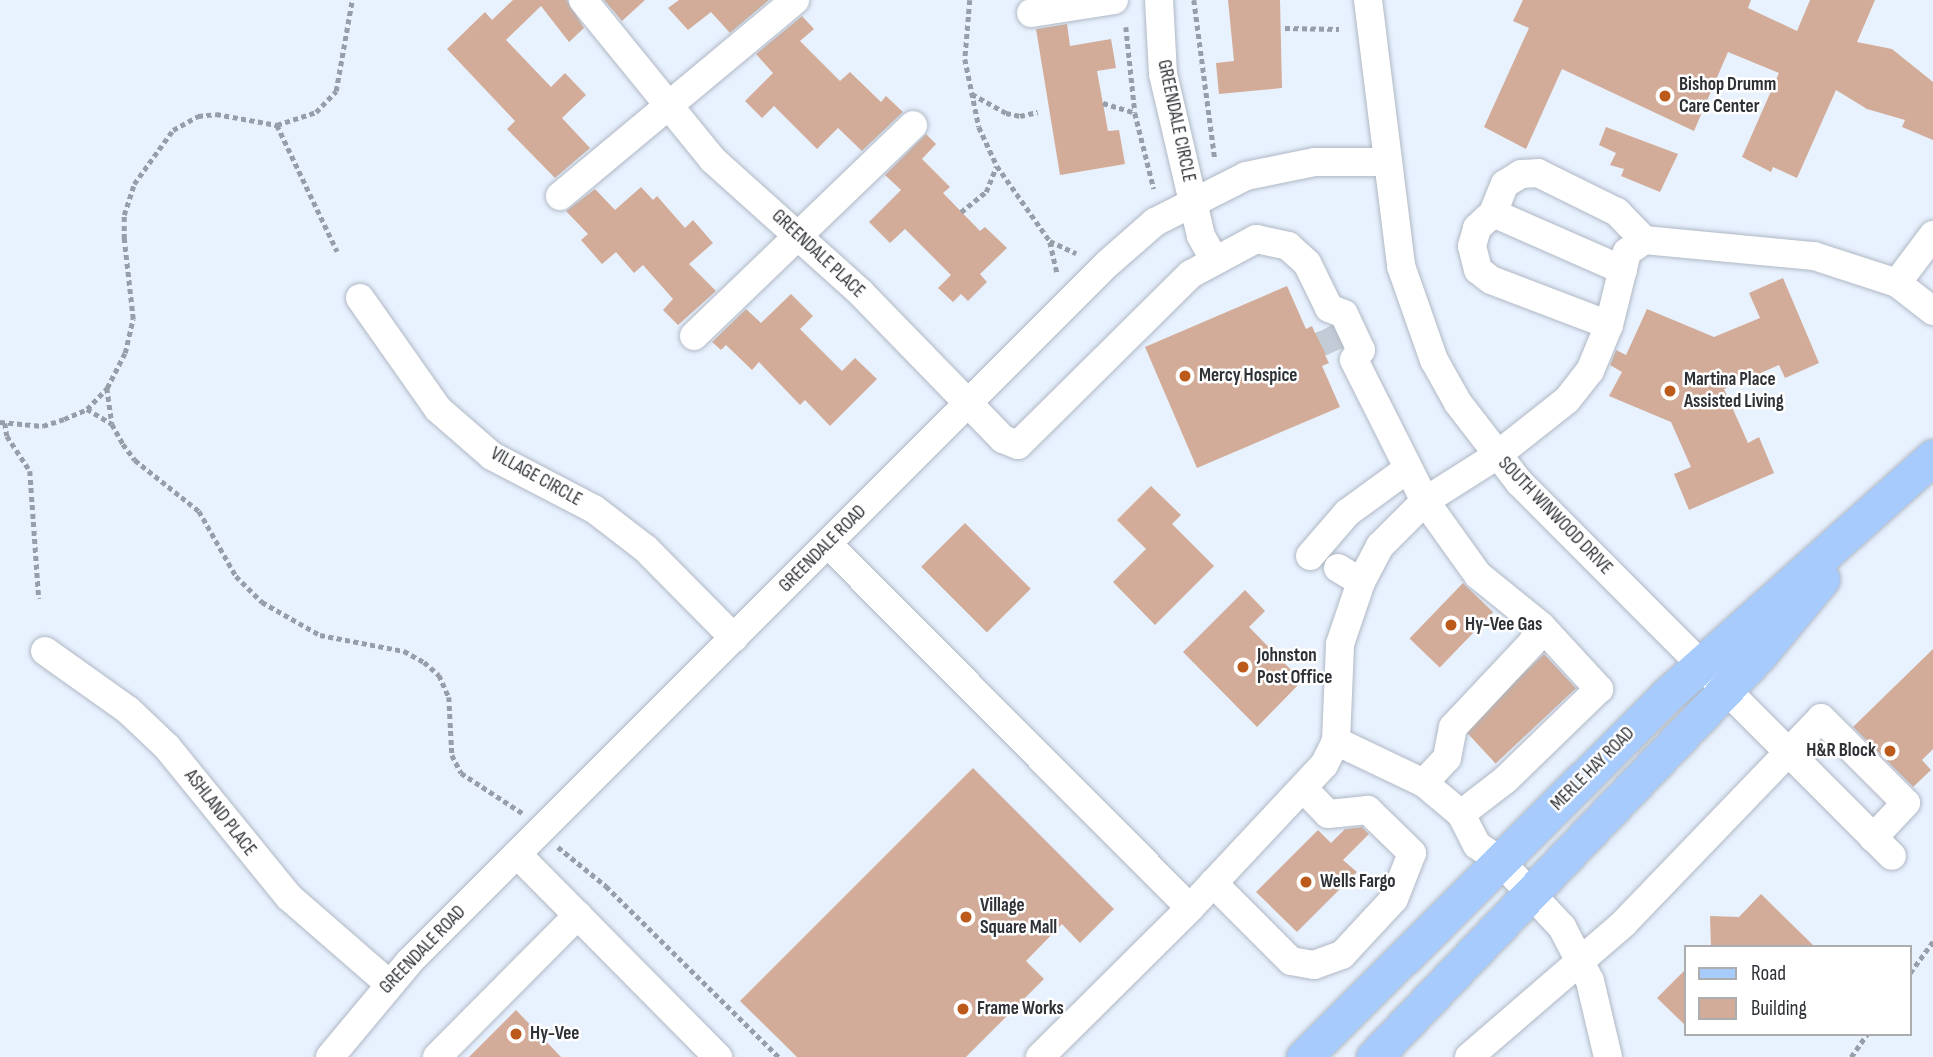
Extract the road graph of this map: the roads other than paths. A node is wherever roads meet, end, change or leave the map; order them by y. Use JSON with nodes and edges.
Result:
{"nodes":[{"id":1,"x":583,"y":0,"type":"edge"},
{"id":2,"x":795,"y":0,"type":"edge"},
{"id":3,"x":1114,"y":0,"type":"edge"},
{"id":4,"x":1159,"y":0,"type":"edge"},
{"id":5,"x":1368,"y":0,"type":"edge"},
{"id":6,"x":1031,"y":13,"type":"dead end"},
{"id":7,"x":667,"y":107,"type":"junction"},
{"id":8,"x":913,"y":125,"type":"dead end"},
{"id":9,"x":1386,"y":162,"type":"junction"},
{"id":10,"x":560,"y":196,"type":"dead end"},
{"id":11,"x":1193,"y":200,"type":"junction"},
{"id":12,"x":1493,"y":213,"type":"junction"},
{"id":13,"x":799,"y":233,"type":"junction"},
{"id":14,"x":1933,"y":235,"type":"edge"},
{"id":15,"x":1644,"y":240,"type":"junction"},
{"id":16,"x":1214,"y":259,"type":"junction"},
{"id":17,"x":1623,"y":270,"type":"junction"},
{"id":18,"x":1897,"y":283,"type":"junction"},
{"id":19,"x":360,"y":298,"type":"dead end"},
{"id":20,"x":1933,"y":311,"type":"edge"},
{"id":21,"x":1609,"y":325,"type":"junction"},
{"id":22,"x":694,"y":336,"type":"dead end"},
{"id":23,"x":968,"y":404,"type":"junction"},
{"id":24,"x":1496,"y":456,"type":"junction"},
{"id":25,"x":1933,"y":457,"type":"edge"},
{"id":26,"x":1406,"y":470,"type":"junction"},
{"id":27,"x":1894,"y":493,"type":"junction"},
{"id":28,"x":1425,"y":501,"type":"junction"},
{"id":29,"x":828,"y":544,"type":"junction"},
{"id":30,"x":1310,"y":556,"type":"dead end"},
{"id":31,"x":1541,"y":626,"type":"junction"},
{"id":32,"x":734,"y":638,"type":"junction"},
{"id":33,"x":45,"y":650,"type":"dead end"},
{"id":34,"x":1702,"y":663,"type":"junction"},
{"id":35,"x":1726,"y":687,"type":"junction"},
{"id":36,"x":1336,"y":741,"type":"junction"},
{"id":37,"x":1785,"y":752,"type":"junction"},
{"id":38,"x":1424,"y":783,"type":"junction"},
{"id":39,"x":1303,"y":788,"type":"junction"},
{"id":40,"x":1461,"y":814,"type":"junction"},
{"id":41,"x":517,"y":854,"type":"junction"},
{"id":42,"x":1500,"y":861,"type":"junction"},
{"id":43,"x":1213,"y":883,"type":"junction"},
{"id":44,"x":1533,"y":892,"type":"junction"},
{"id":45,"x":1190,"y":908,"type":"junction"},
{"id":46,"x":578,"y":915,"type":"junction"},
{"id":47,"x":1579,"y":960,"type":"junction"},
{"id":48,"x":389,"y":984,"type":"junction"},
{"id":49,"x":330,"y":1057,"type":"edge"},
{"id":50,"x":437,"y":1057,"type":"edge"},
{"id":51,"x":718,"y":1057,"type":"edge"},
{"id":52,"x":1040,"y":1057,"type":"edge"},
{"id":53,"x":1304,"y":1057,"type":"edge"},
{"id":54,"x":1374,"y":1057,"type":"edge"},
{"id":55,"x":1469,"y":1057,"type":"edge"},
{"id":56,"x":1608,"y":1057,"type":"edge"}],
"edges":[{"from":1,"to":7,"type":"street","name":"GREENDALE PLACE"},
{"from":2,"to":7,"type":"street"},
{"from":3,"to":6,"type":"street"},
{"from":4,"to":11,"type":"street","name":"GREENDALE CIRCLE"},
{"from":5,"to":9,"type":"street","name":"SOUTH WINWOOD DRIVE"},
{"from":7,"to":10,"type":"street"},
{"from":7,"to":13,"type":"street","name":"GREENDALE PLACE"},
{"from":8,"to":13,"type":"street"},
{"from":9,"to":11,"type":"street","name":"GREENDALE ROAD"},
{"from":9,"to":24,"type":"street","name":"SOUTH WINWOOD DRIVE"},
{"from":11,"to":16,"type":"street","name":"GREENDALE CIRCLE"},
{"from":11,"to":23,"type":"street","name":"GREENDALE ROAD"},
{"from":12,"to":15,"type":"street"},
{"from":12,"to":17,"type":"street"},
{"from":12,"to":21,"type":"street"},
{"from":13,"to":22,"type":"street"},
{"from":13,"to":23,"type":"street","name":"GREENDALE PLACE"},
{"from":14,"to":18,"type":"street"},
{"from":15,"to":17,"type":"street"},
{"from":15,"to":18,"type":"street"},
{"from":16,"to":23,"type":"street","name":"GREENDALE PLACE"},
{"from":16,"to":26,"type":"street"},
{"from":17,"to":21,"type":"street"},
{"from":18,"to":20,"type":"street"},
{"from":19,"to":32,"type":"street","name":"VILLAGE CIRCLE"},
{"from":21,"to":24,"type":"street"},
{"from":23,"to":29,"type":"street","name":"GREENDALE ROAD"},
{"from":24,"to":28,"type":"street"},
{"from":24,"to":34,"type":"street","name":"SOUTH WINWOOD DRIVE"},
{"from":25,"to":27,"type":"main road","name":"MERLE HAY ROAD"},
{"from":26,"to":28,"type":"street"},
{"from":26,"to":30,"type":"street"},
{"from":27,"to":34,"type":"main road","name":"MERLE HAY ROAD"},
{"from":27,"to":35,"type":"main road","name":"MERLE HAY ROAD"},
{"from":28,"to":31,"type":"street"},
{"from":28,"to":36,"type":"street"},
{"from":29,"to":32,"type":"street","name":"GREENDALE ROAD"},
{"from":29,"to":45,"type":"street"},
{"from":31,"to":38,"type":"street"},
{"from":31,"to":40,"type":"street"},
{"from":32,"to":41,"type":"street","name":"GREENDALE ROAD"},
{"from":33,"to":48,"type":"street","name":"ASHLAND PLACE"},
{"from":34,"to":35,"type":"street","name":"SOUTH WINWOOD DRIVE"},
{"from":34,"to":42,"type":"main road","name":"MERLE HAY ROAD"},
{"from":35,"to":37,"type":"street","name":"SOUTH WINWOOD DRIVE"},
{"from":35,"to":44,"type":"main road","name":"MERLE HAY ROAD"},
{"from":36,"to":38,"type":"street"},
{"from":36,"to":39,"type":"street"},
{"from":37,"to":37,"type":"street","name":"SOUTH WINWOOD DRIVE"},
{"from":37,"to":47,"type":"street"},
{"from":38,"to":40,"type":"street"},
{"from":39,"to":43,"type":"street"},
{"from":39,"to":43,"type":"street"},
{"from":40,"to":42,"type":"street"},
{"from":41,"to":46,"type":"street"},
{"from":41,"to":48,"type":"street","name":"GREENDALE ROAD"},
{"from":42,"to":44,"type":"street"},
{"from":42,"to":53,"type":"main road","name":"MERLE HAY ROAD"},
{"from":43,"to":45,"type":"street"},
{"from":44,"to":47,"type":"street"},
{"from":44,"to":54,"type":"main road","name":"MERLE HAY ROAD"},
{"from":45,"to":52,"type":"street"},
{"from":46,"to":50,"type":"street"},
{"from":46,"to":51,"type":"street"},
{"from":47,"to":55,"type":"street"},
{"from":47,"to":56,"type":"street"},
{"from":48,"to":49,"type":"street","name":"GREENDALE ROAD"}]}
